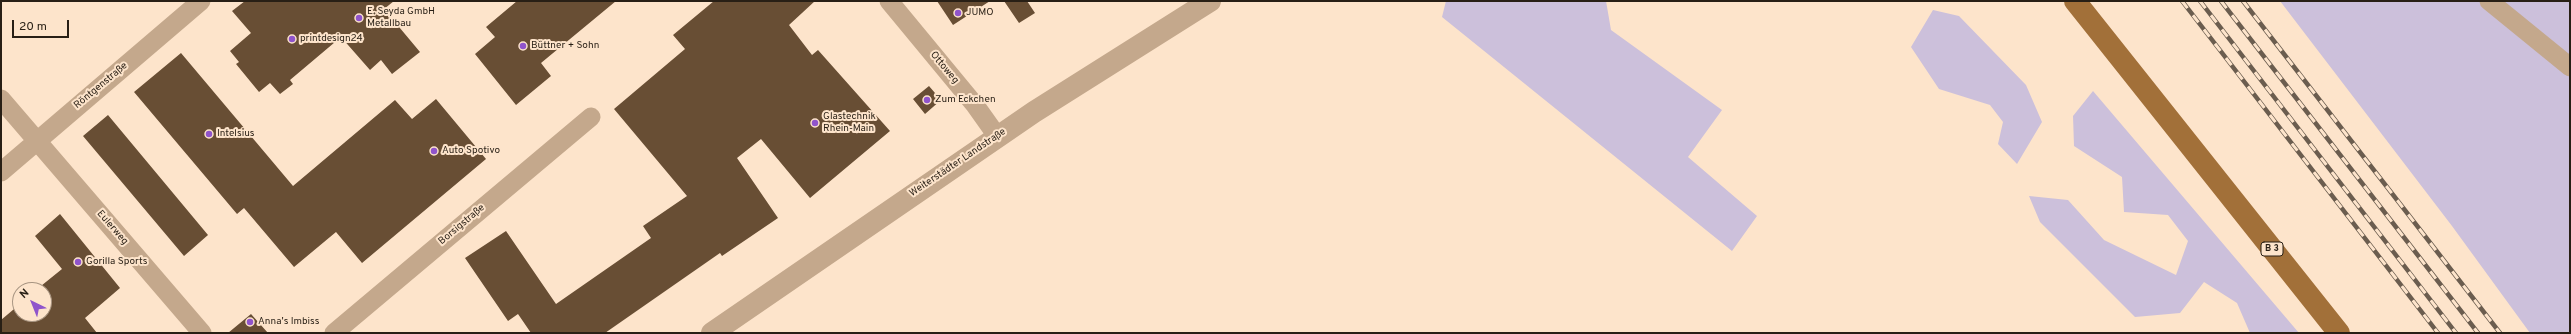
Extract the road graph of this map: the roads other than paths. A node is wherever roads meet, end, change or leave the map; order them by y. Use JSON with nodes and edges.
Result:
{"nodes":[{"id":1,"x":201,"y":1,"type":"edge"},
{"id":2,"x":889,"y":1,"type":"edge"},
{"id":3,"x":1210,"y":1,"type":"edge"},
{"id":4,"x":2075,"y":1,"type":"edge"},
{"id":5,"x":2489,"y":1,"type":"edge"},
{"id":6,"x":2570,"y":67,"type":"edge"},
{"id":7,"x":1,"y":99,"type":"edge"},
{"id":8,"x":591,"y":117,"type":"dead end"},
{"id":9,"x":997,"y":136,"type":"junction"},
{"id":10,"x":37,"y":140,"type":"junction"},
{"id":11,"x":1,"y":172,"type":"edge"},
{"id":12,"x":202,"y":333,"type":"edge"},
{"id":13,"x":334,"y":333,"type":"edge"},
{"id":14,"x":712,"y":333,"type":"edge"},
{"id":15,"x":2338,"y":333,"type":"edge"}],
"edges":[{"from":1,"to":10,"type":"street","name":"Röntgenstraße"},
{"from":2,"to":9,"type":"street","name":"Ottoweg"},
{"from":3,"to":9,"type":"street","name":"Weiterstädter Landstraße"},
{"from":4,"to":15,"type":"main road","number":"B 3"},
{"from":5,"to":6,"type":"street"},
{"from":7,"to":10,"type":"street","name":"Eulerweg"},
{"from":8,"to":13,"type":"street","name":"Borsigstraße"},
{"from":9,"to":14,"type":"street","name":"Weiterstädter Landstraße"},
{"from":10,"to":11,"type":"street","name":"Röntgenstraße"},
{"from":10,"to":12,"type":"street","name":"Eulerweg"}]}
